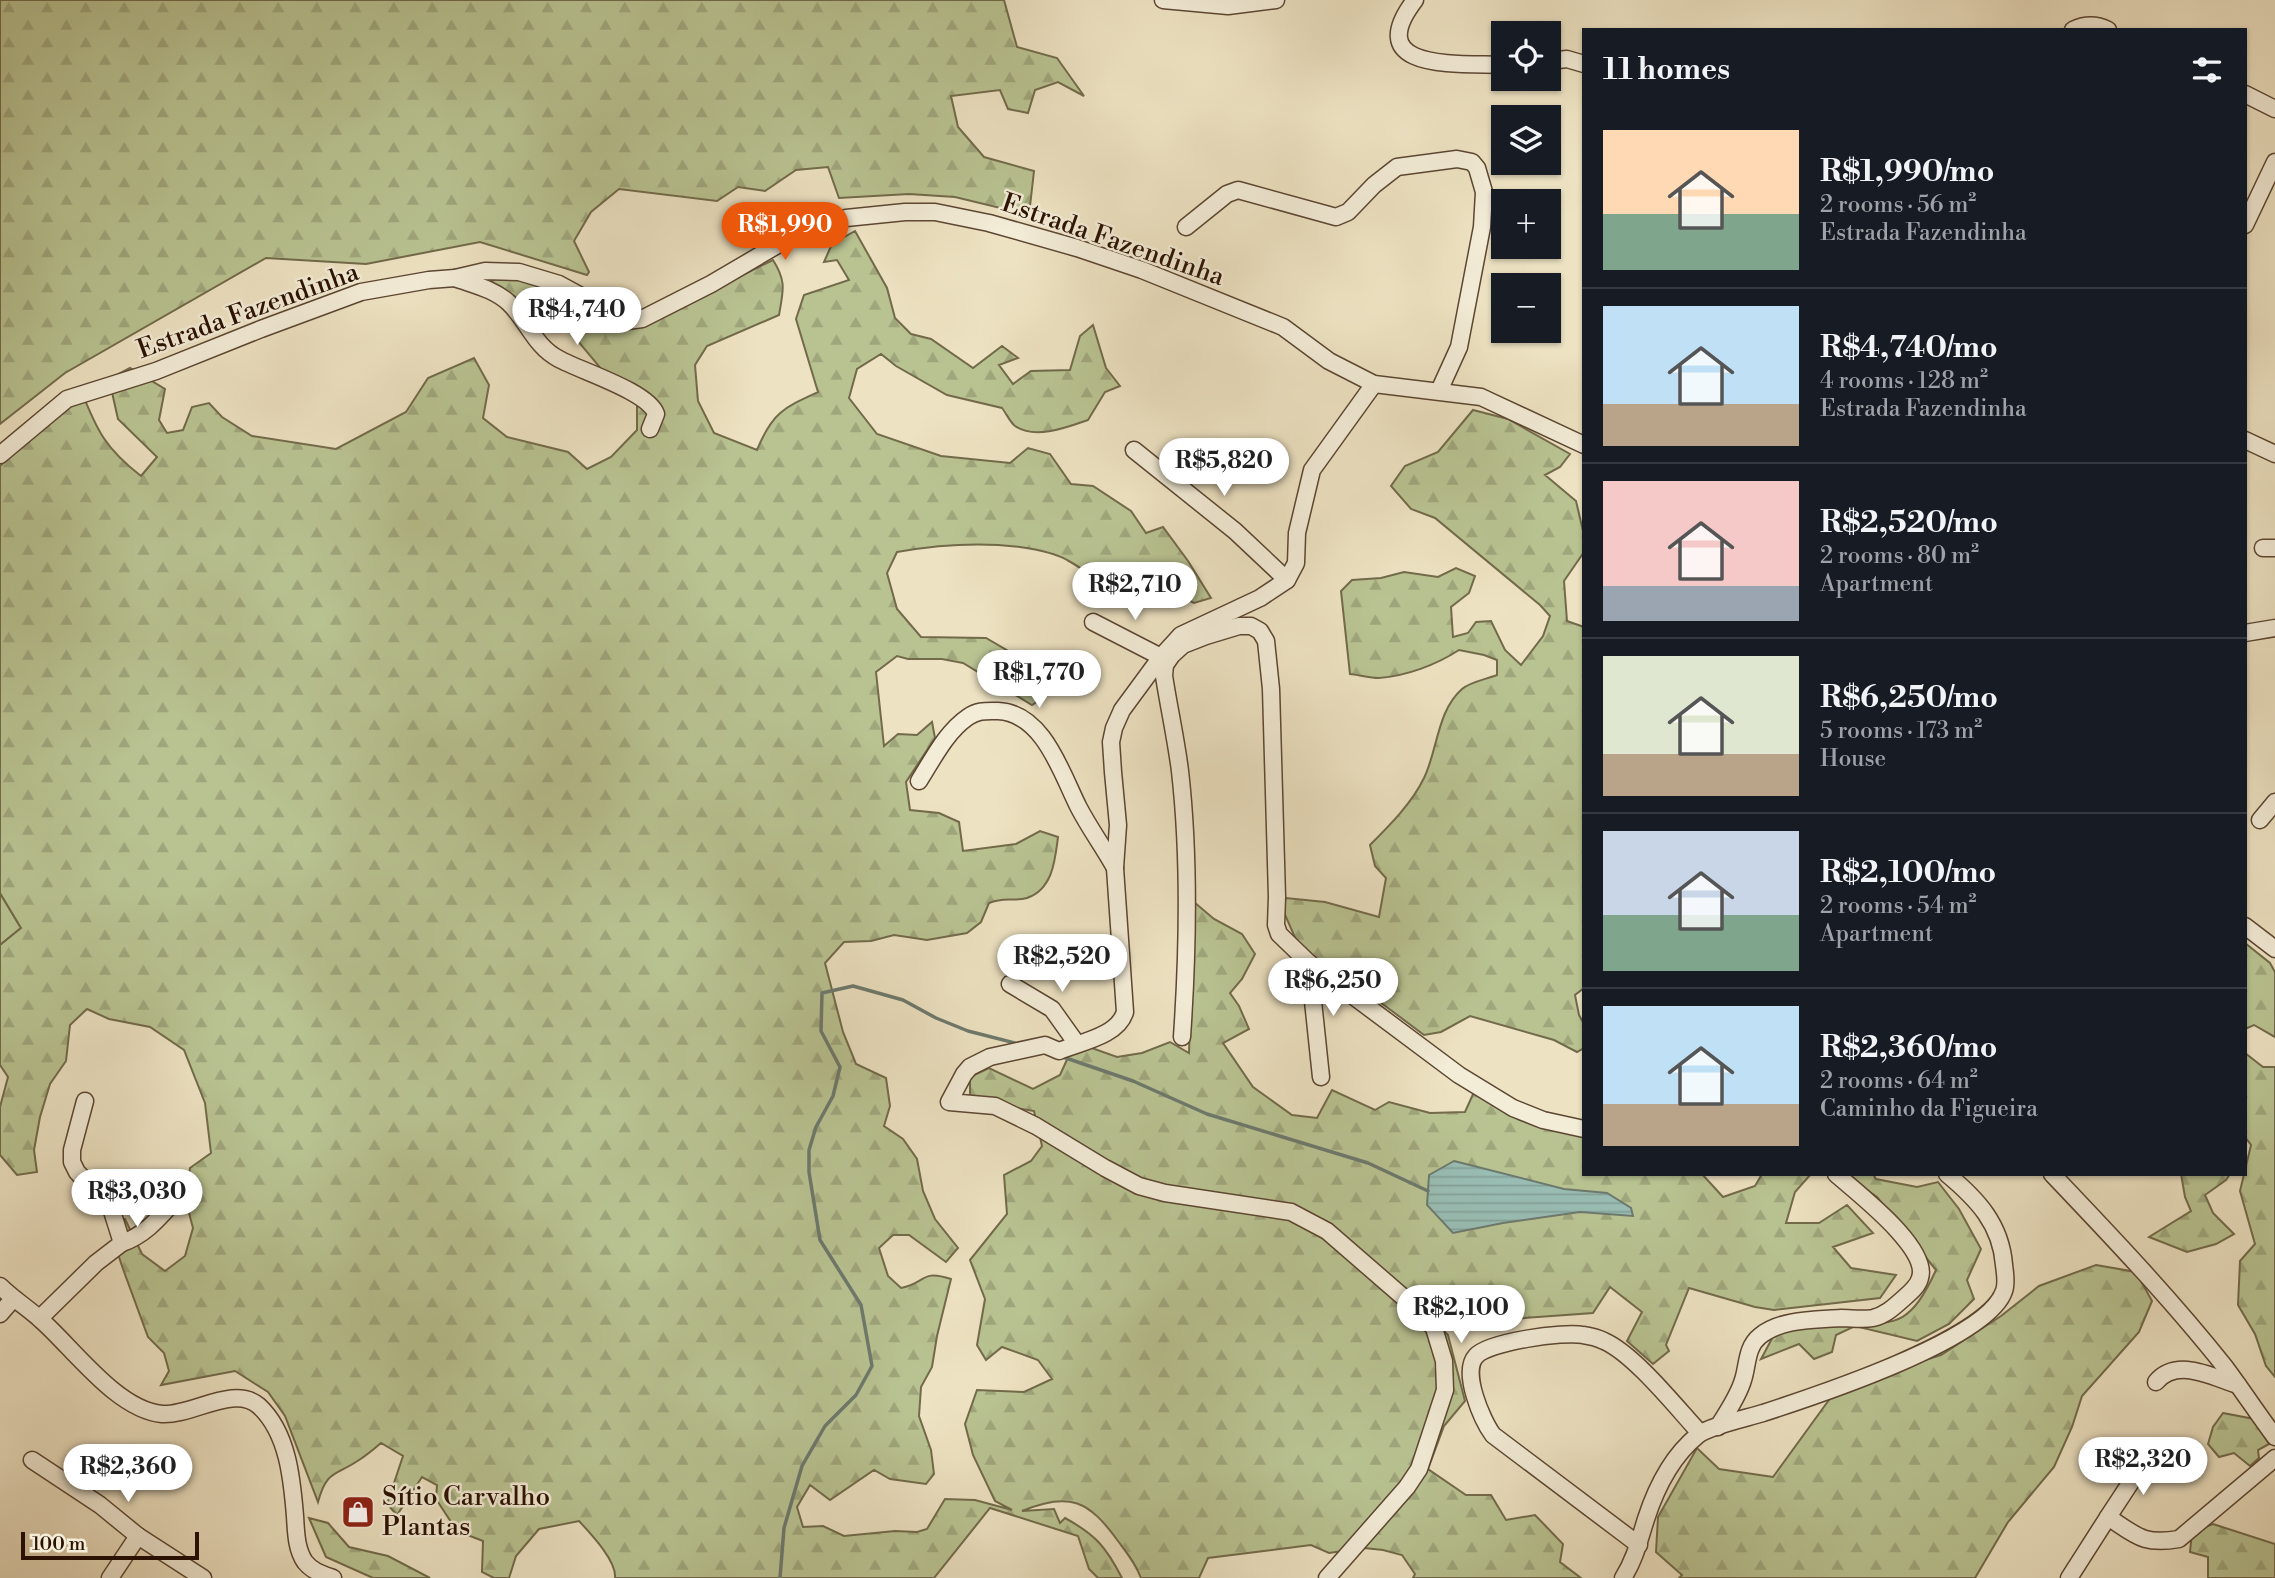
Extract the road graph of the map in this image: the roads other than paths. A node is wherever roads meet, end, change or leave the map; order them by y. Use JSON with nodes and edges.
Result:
{"nodes":[{"id":1,"x":1163,"y":0,"type":"edge"},
{"id":2,"x":1415,"y":0,"type":"edge"},
{"id":3,"x":1267,"y":1,"type":"edge"},
{"id":4,"x":2077,"y":28,"type":"edge"},
{"id":5,"x":2104,"y":28,"type":"edge"},
{"id":6,"x":1561,"y":59,"type":"edge"},
{"id":7,"x":1582,"y":63,"type":"edge"},
{"id":8,"x":1491,"y":64,"type":"edge"},
{"id":9,"x":2247,"y":95,"type":"edge"},
{"id":10,"x":2275,"y":109,"type":"edge"},
{"id":11,"x":2275,"y":162,"type":"edge"},
{"id":12,"x":2247,"y":221,"type":"edge"},
{"id":13,"x":1186,"y":227,"type":"dead end"},
{"id":14,"x":455,"y":278,"type":"junction"},
{"id":15,"x":1374,"y":384,"type":"junction"},
{"id":16,"x":1439,"y":391,"type":"junction"},
{"id":17,"x":650,"y":429,"type":"dead end"},
{"id":18,"x":2247,"y":441,"type":"edge"},
{"id":19,"x":1582,"y":444,"type":"edge"},
{"id":20,"x":1133,"y":450,"type":"dead end"},
{"id":21,"x":0,"y":454,"type":"edge"},
{"id":22,"x":2275,"y":454,"type":"edge"},
{"id":23,"x":1287,"y":580,"type":"junction"},
{"id":24,"x":1093,"y":622,"type":"dead end"},
{"id":25,"x":2275,"y":628,"type":"edge"},
{"id":26,"x":2247,"y":633,"type":"edge"},
{"id":27,"x":1161,"y":657,"type":"junction"},
{"id":28,"x":919,"y":781,"type":"dead end"},
{"id":29,"x":2275,"y":802,"type":"edge"},
{"id":30,"x":2260,"y":820,"type":"dead end"},
{"id":31,"x":1115,"y":868,"type":"junction"},
{"id":32,"x":2247,"y":928,"type":"edge"},
{"id":33,"x":2275,"y":949,"type":"edge"},
{"id":34,"x":1309,"y":962,"type":"junction"},
{"id":35,"x":1010,"y":984,"type":"dead end"},
{"id":36,"x":1182,"y":1037,"type":"dead end"},
{"id":37,"x":1077,"y":1044,"type":"junction"},
{"id":38,"x":1321,"y":1077,"type":"dead end"},
{"id":39,"x":86,"y":1101,"type":"dead end"},
{"id":40,"x":1582,"y":1129,"type":"edge"},
{"id":41,"x":1838,"y":1176,"type":"edge"},
{"id":42,"x":1949,"y":1176,"type":"edge"},
{"id":43,"x":2054,"y":1176,"type":"edge"},
{"id":44,"x":180,"y":1195,"type":"dead end"},
{"id":45,"x":122,"y":1242,"type":"junction"},
{"id":46,"x":0,"y":1286,"type":"edge"},
{"id":47,"x":13,"y":1299,"type":"junction"},
{"id":48,"x":0,"y":1314,"type":"edge"},
{"id":49,"x":40,"y":1318,"type":"junction"},
{"id":50,"x":2156,"y":1381,"type":"dead end"},
{"id":51,"x":2238,"y":1385,"type":"junction"},
{"id":52,"x":1718,"y":1427,"type":"junction"},
{"id":53,"x":1700,"y":1433,"type":"junction"},
{"id":54,"x":2275,"y":1437,"type":"edge"},
{"id":55,"x":2148,"y":1456,"type":"dead end"},
{"id":56,"x":2275,"y":1458,"type":"edge"},
{"id":57,"x":33,"y":1460,"type":"dead end"},
{"id":58,"x":2108,"y":1517,"type":"junction"},
{"id":59,"x":138,"y":1536,"type":"junction"},
{"id":60,"x":1639,"y":1545,"type":"junction"},
{"id":61,"x":110,"y":1578,"type":"edge"},
{"id":62,"x":202,"y":1578,"type":"edge"},
{"id":63,"x":333,"y":1578,"type":"edge"},
{"id":64,"x":1327,"y":1578,"type":"edge"},
{"id":65,"x":1623,"y":1578,"type":"edge"},
{"id":66,"x":2069,"y":1578,"type":"edge"}],
"edges":[{"from":1,"to":3,"type":"street"},
{"from":2,"to":8,"type":"street"},
{"from":4,"to":5,"type":"street"},
{"from":6,"to":7,"type":"street"},
{"from":9,"to":10,"type":"street"},
{"from":11,"to":12,"type":"street"},
{"from":13,"to":16,"type":"street"},
{"from":14,"to":15,"type":"street","name":"Estrada Fazendinha"},
{"from":14,"to":17,"type":"street"},
{"from":14,"to":21,"type":"street","name":"Estrada Fazendinha"},
{"from":15,"to":16,"type":"street","name":"Estrada Fazendinha"},
{"from":15,"to":23,"type":"street"},
{"from":16,"to":19,"type":"street","name":"Estrada Fazendinha"},
{"from":18,"to":22,"type":"street"},
{"from":20,"to":23,"type":"street"},
{"from":23,"to":27,"type":"street"},
{"from":24,"to":27,"type":"street"},
{"from":25,"to":26,"type":"street"},
{"from":27,"to":31,"type":"street"},
{"from":28,"to":31,"type":"street"},
{"from":29,"to":30,"type":"street"},
{"from":31,"to":37,"type":"street"},
{"from":32,"to":33,"type":"street"},
{"from":34,"to":36,"type":"street"},
{"from":34,"to":38,"type":"street"},
{"from":34,"to":40,"type":"street"},
{"from":35,"to":37,"type":"street"},
{"from":37,"to":64,"type":"street"},
{"from":39,"to":45,"type":"street"},
{"from":41,"to":52,"type":"street"},
{"from":42,"to":52,"type":"street"},
{"from":43,"to":51,"type":"street"},
{"from":44,"to":45,"type":"street"},
{"from":45,"to":49,"type":"street"},
{"from":46,"to":47,"type":"street"},
{"from":47,"to":48,"type":"street"},
{"from":47,"to":49,"type":"street"},
{"from":49,"to":63,"type":"street"},
{"from":50,"to":51,"type":"street"},
{"from":51,"to":54,"type":"street"},
{"from":52,"to":53,"type":"street"},
{"from":53,"to":60,"type":"street"},
{"from":53,"to":60,"type":"street"},
{"from":55,"to":58,"type":"street"},
{"from":56,"to":58,"type":"street"},
{"from":57,"to":59,"type":"street"},
{"from":58,"to":66,"type":"street"},
{"from":59,"to":61,"type":"street"},
{"from":59,"to":62,"type":"street"},
{"from":60,"to":65,"type":"street"}]}
